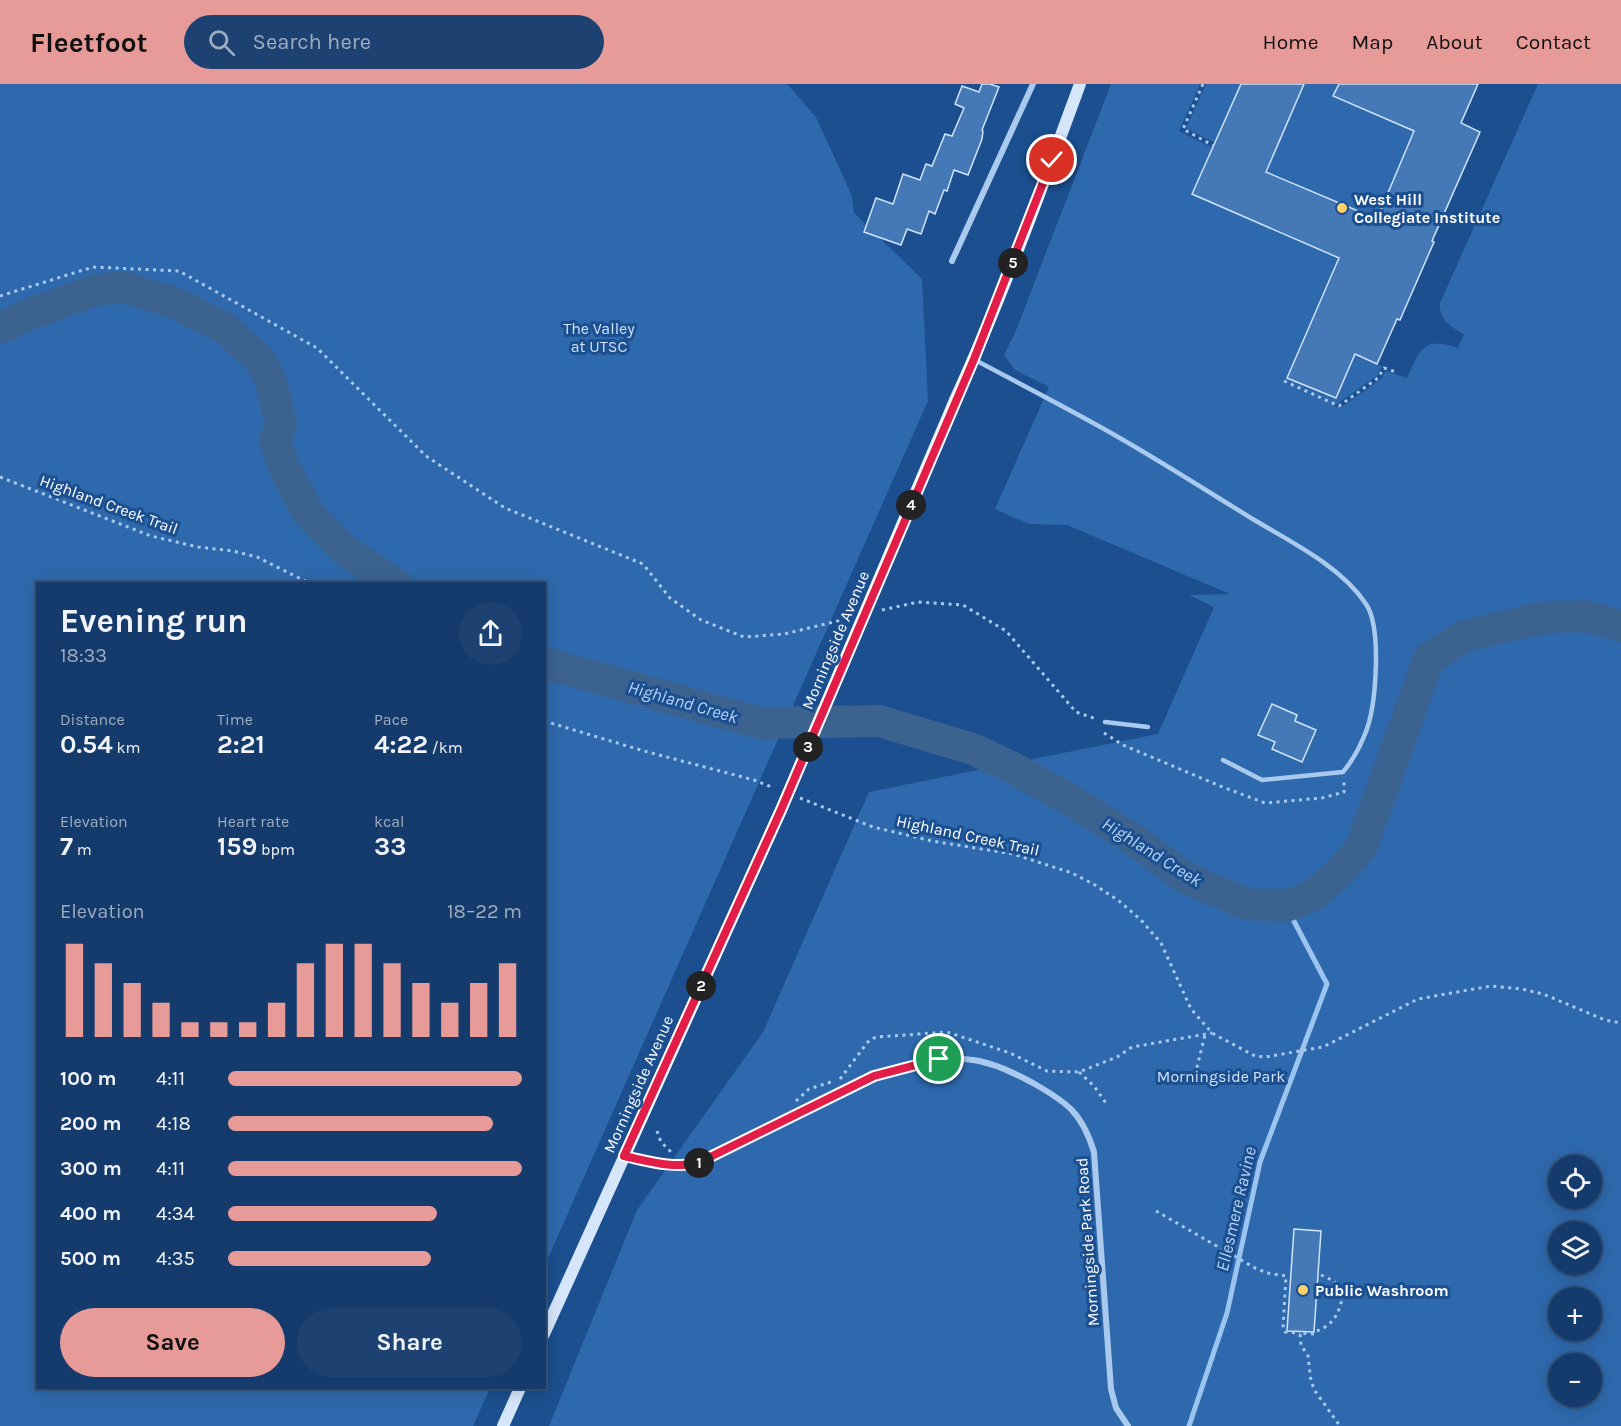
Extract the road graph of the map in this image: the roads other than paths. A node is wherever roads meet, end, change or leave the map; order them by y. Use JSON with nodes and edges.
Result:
{"nodes":[{"id":1,"x":1033,"y":84,"type":"edge"},
{"id":2,"x":1080,"y":84,"type":"edge"},
{"id":3,"x":952,"y":261,"type":"dead end"},
{"id":4,"x":974,"y":359,"type":"junction"},
{"id":5,"x":1105,"y":722,"type":"road end"},
{"id":6,"x":1148,"y":727,"type":"dead end"},
{"id":7,"x":1223,"y":760,"type":"dead end"},
{"id":8,"x":624,"y":1156,"type":"junction"},
{"id":9,"x":546,"y":1330,"type":"edge"},
{"id":10,"x":520,"y":1389,"type":"edge"},
{"id":11,"x":503,"y":1426,"type":"edge"},
{"id":12,"x":1128,"y":1426,"type":"edge"}],
"edges":[{"from":1,"to":3,"type":"street"},
{"from":2,"to":4,"type":"main road","name":"Morningside Avenue"},
{"from":4,"to":7,"type":"lane"},
{"from":4,"to":8,"type":"main road","name":"Morningside Avenue","bridge":true},
{"from":5,"to":6,"type":"lane"},
{"from":8,"to":9,"type":"main road","name":"Morningside Avenue"},
{"from":8,"to":12,"type":"street","name":"Morningside Park Road"},
{"from":10,"to":11,"type":"main road"}]}
